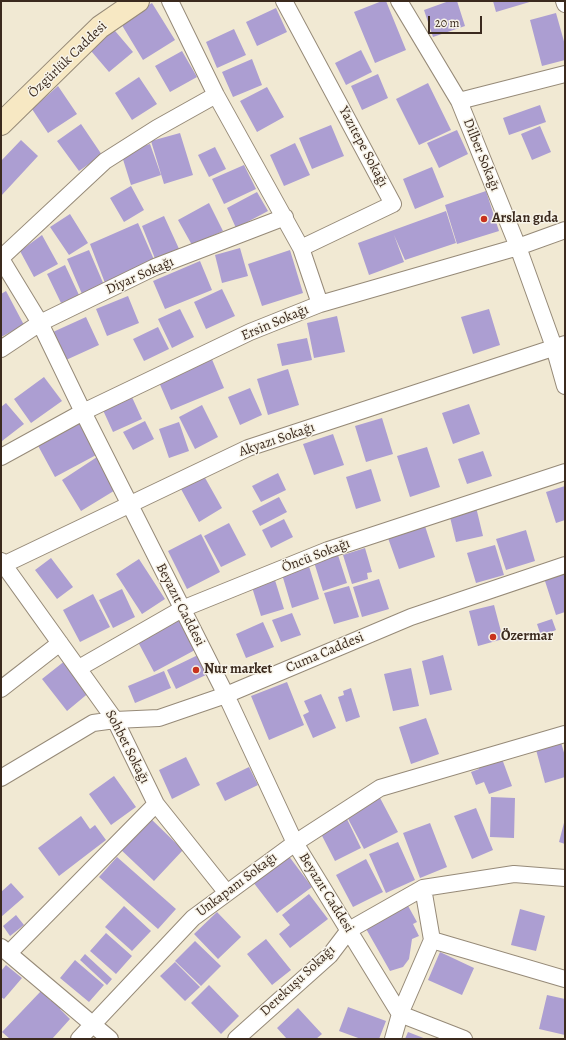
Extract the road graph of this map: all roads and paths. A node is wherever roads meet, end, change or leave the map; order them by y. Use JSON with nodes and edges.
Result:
{"nodes":[{"id":1,"x":138,"y":1,"type":"edge"},
{"id":2,"x":170,"y":1,"type":"edge"},
{"id":3,"x":284,"y":1,"type":"edge"},
{"id":4,"x":399,"y":1,"type":"edge"},
{"id":5,"x":565,"y":74,"type":"edge"},
{"id":6,"x":216,"y":95,"type":"junction"},
{"id":7,"x":459,"y":101,"type":"junction"},
{"id":8,"x":1,"y":124,"type":"edge"},
{"id":9,"x":285,"y":218,"type":"junction"},
{"id":10,"x":565,"y":230,"type":"edge"},
{"id":11,"x":518,"y":247,"type":"junction"},
{"id":12,"x":301,"y":248,"type":"junction"},
{"id":13,"x":1,"y":258,"type":"edge"},
{"id":14,"x":320,"y":304,"type":"junction"},
{"id":15,"x":40,"y":323,"type":"junction"},
{"id":16,"x":559,"y":346,"type":"edge"},
{"id":17,"x":1,"y":349,"type":"edge"},
{"id":18,"x":565,"y":386,"type":"edge"},
{"id":19,"x":83,"y":412,"type":"junction"},
{"id":20,"x":1,"y":457,"type":"edge"},
{"id":21,"x":565,"y":472,"type":"edge"},
{"id":22,"x":130,"y":506,"type":"junction"},
{"id":23,"x":2,"y":564,"type":"edge"},
{"id":24,"x":565,"y":565,"type":"edge"},
{"id":25,"x":182,"y":609,"type":"junction"},
{"id":26,"x":60,"y":643,"type":"junction"},
{"id":27,"x":79,"y":668,"type":"junction"},
{"id":28,"x":1,"y":689,"type":"edge"},
{"id":29,"x":226,"y":695,"type":"junction"},
{"id":30,"x":115,"y":720,"type":"junction"},
{"id":31,"x":565,"y":734,"type":"edge"},
{"id":32,"x":1,"y":778,"type":"edge"},
{"id":33,"x":156,"y":804,"type":"junction"},
{"id":34,"x":295,"y":843,"type":"junction"},
{"id":35,"x":565,"y":878,"type":"edge"},
{"id":36,"x":423,"y":888,"type":"junction"},
{"id":37,"x":227,"y":893,"type":"junction"},
{"id":38,"x":349,"y":930,"type":"junction"},
{"id":39,"x":432,"y":940,"type":"junction"},
{"id":40,"x":5,"y":950,"type":"edge"},
{"id":41,"x":565,"y":979,"type":"edge"},
{"id":42,"x":400,"y":1014,"type":"junction"},
{"id":43,"x":93,"y":1024,"type":"junction"},
{"id":44,"x":79,"y":1039,"type":"edge"},
{"id":45,"x":110,"y":1039,"type":"edge"},
{"id":46,"x":236,"y":1039,"type":"edge"},
{"id":47,"x":393,"y":1039,"type":"edge"},
{"id":48,"x":464,"y":1039,"type":"edge"}],
"edges":[{"from":1,"to":8,"type":"street","name":"Özgürlük Caddesi"},
{"from":2,"to":6,"type":"street"},
{"from":3,"to":12,"type":"street","name":"Yazıtepe Sokağı"},
{"from":4,"to":7,"type":"street","name":"Dilber Sokağı"},
{"from":5,"to":7,"type":"street"},
{"from":6,"to":9,"type":"street"},
{"from":6,"to":13,"type":"street"},
{"from":7,"to":11,"type":"street","name":"Dilber Sokağı"},
{"from":9,"to":12,"type":"street"},
{"from":9,"to":15,"type":"street","name":"Diyar Sokağı"},
{"from":10,"to":11,"type":"street","name":"Ersin Sokağı"},
{"from":11,"to":14,"type":"street","name":"Ersin Sokağı"},
{"from":11,"to":16,"type":"street","name":"Dilber Sokağı"},
{"from":12,"to":14,"type":"street"},
{"from":13,"to":15,"type":"street","name":"Beyazıt Caddesi"},
{"from":14,"to":19,"type":"street","name":"Ersin Sokağı"},
{"from":15,"to":17,"type":"street","name":"Diyar Sokağı"},
{"from":15,"to":19,"type":"street","name":"Beyazıt Caddesi"},
{"from":16,"to":18,"type":"street","name":"Dilber Sokağı"},
{"from":16,"to":22,"type":"street","name":"Akyazı Sokağı"},
{"from":19,"to":20,"type":"street","name":"Ersin Sokağı"},
{"from":19,"to":22,"type":"street","name":"Beyazıt Caddesi"},
{"from":21,"to":25,"type":"street","name":"Öncü Sokağı"},
{"from":22,"to":23,"type":"street","name":"Akyazı Sokağı"},
{"from":22,"to":25,"type":"street","name":"Beyazıt Caddesi"},
{"from":23,"to":26,"type":"street","name":"Sohbet Sokağı"},
{"from":24,"to":29,"type":"street","name":"Cuma Caddesi"},
{"from":25,"to":27,"type":"street","name":"Öncü Sokağı"},
{"from":25,"to":29,"type":"street","name":"Beyazıt Caddesi"},
{"from":26,"to":27,"type":"street","name":"Sohbet Sokağı"},
{"from":26,"to":28,"type":"street"},
{"from":27,"to":30,"type":"street","name":"Sohbet Sokağı"},
{"from":29,"to":30,"type":"street","name":"Cuma Caddesi"},
{"from":29,"to":34,"type":"street","name":"Beyazıt Caddesi"},
{"from":30,"to":32,"type":"street","name":"Cuma Caddesi"},
{"from":30,"to":33,"type":"street","name":"Sohbet Sokağı"},
{"from":31,"to":34,"type":"street","name":"Unkapanı Sokağı"},
{"from":33,"to":37,"type":"street","name":"Sohbet Sokağı"},
{"from":33,"to":40,"type":"street"},
{"from":34,"to":37,"type":"street","name":"Unkapanı Sokağı"},
{"from":34,"to":38,"type":"street","name":"Beyazıt Caddesi"},
{"from":35,"to":36,"type":"street","name":"Derekuşu Sokağı"},
{"from":36,"to":38,"type":"street","name":"Derekuşu Sokağı"},
{"from":36,"to":39,"type":"street"},
{"from":37,"to":43,"type":"street","name":"Unkapanı Sokağı"},
{"from":38,"to":42,"type":"street","name":"Beyazıt Caddesi"},
{"from":38,"to":46,"type":"street","name":"Derekuşu Sokağı"},
{"from":39,"to":41,"type":"street"},
{"from":39,"to":42,"type":"street"},
{"from":40,"to":43,"type":"street"},
{"from":42,"to":47,"type":"street"},
{"from":42,"to":48,"type":"street"},
{"from":43,"to":44,"type":"street","name":"Unkapanı Sokağı"},
{"from":43,"to":45,"type":"street"}]}
